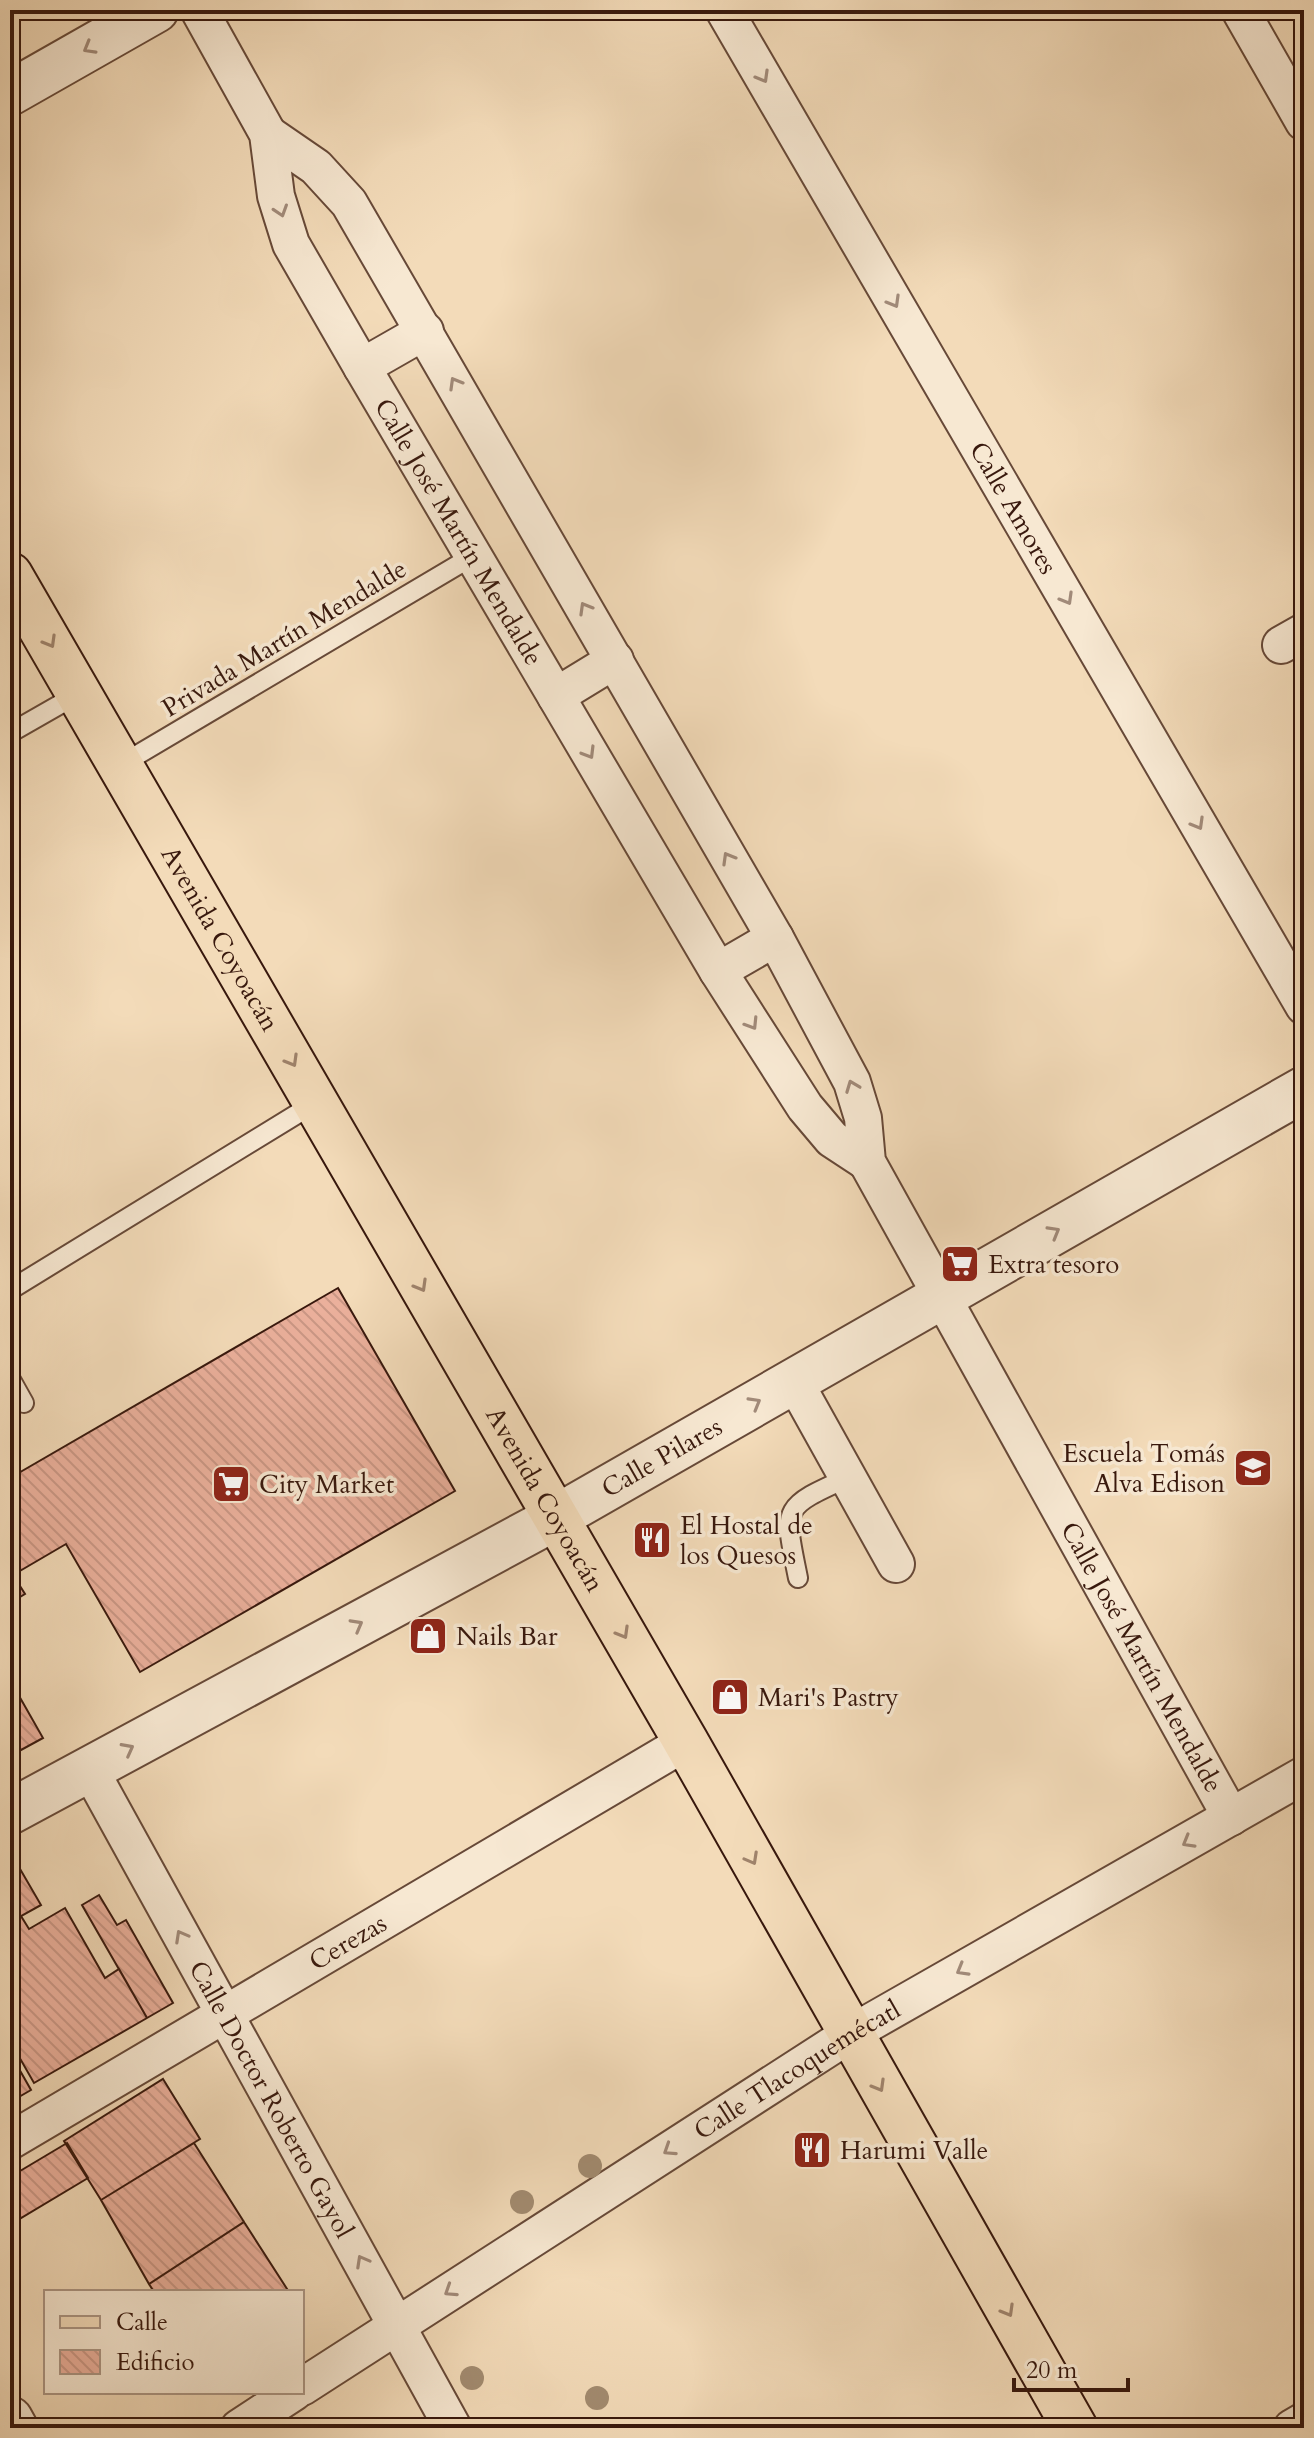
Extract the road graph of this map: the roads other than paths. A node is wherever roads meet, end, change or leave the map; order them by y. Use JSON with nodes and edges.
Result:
{"nodes":[{"id":1,"x":156,"y":10,"type":"edge"},
{"id":2,"x":199,"y":10,"type":"edge"},
{"id":3,"x":724,"y":10,"type":"edge"},
{"id":4,"x":1240,"y":10,"type":"edge"},
{"id":5,"x":10,"y":93,"type":"edge"},
{"id":6,"x":1304,"y":122,"type":"edge"},
{"id":7,"x":268,"y":134,"type":"junction"},
{"id":8,"x":425,"y":331,"type":"junction"},
{"id":9,"x":362,"y":367,"type":"junction"},
{"id":10,"x":473,"y":556,"type":"junction"},
{"id":11,"x":10,"y":575,"type":"edge"},
{"id":12,"x":615,"y":660,"type":"junction"},
{"id":13,"x":80,"y":693,"type":"junction"},
{"id":14,"x":556,"y":696,"type":"junction"},
{"id":15,"x":10,"y":733,"type":"edge"},
{"id":16,"x":122,"y":764,"type":"junction"},
{"id":17,"x":775,"y":938,"type":"junction"},
{"id":18,"x":718,"y":971,"type":"junction"},
{"id":19,"x":1304,"y":1006,"type":"edge"},
{"id":20,"x":1304,"y":1089,"type":"edge"},
{"id":21,"x":315,"y":1103,"type":"junction"},
{"id":22,"x":867,"y":1162,"type":"junction"},
{"id":23,"x":10,"y":1290,"type":"edge"},
{"id":24,"x":940,"y":1297,"type":"junction"},
{"id":25,"x":10,"y":1378,"type":"edge"},
{"id":26,"x":794,"y":1381,"type":"junction"},
{"id":27,"x":24,"y":1403,"type":"dead end"},
{"id":28,"x":847,"y":1478,"type":"junction"},
{"id":29,"x":555,"y":1518,"type":"junction"},
{"id":30,"x":896,"y":1564,"type":"dead end"},
{"id":31,"x":798,"y":1578,"type":"dead end"},
{"id":32,"x":686,"y":1742,"type":"junction"},
{"id":33,"x":90,"y":1770,"type":"junction"},
{"id":34,"x":1304,"y":1775,"type":"edge"},
{"id":35,"x":10,"y":1812,"type":"edge"},
{"id":36,"x":1231,"y":1817,"type":"junction"},
{"id":37,"x":223,"y":2015,"type":"junction"},
{"id":38,"x":850,"y":2034,"type":"junction"},
{"id":39,"x":10,"y":2141,"type":"edge"},
{"id":40,"x":397,"y":2325,"type":"junction"},
{"id":41,"x":304,"y":2386,"type":"edge"},
{"id":42,"x":291,"y":2394,"type":"edge"},
{"id":43,"x":10,"y":2419,"type":"edge"},
{"id":44,"x":1304,"y":2421,"type":"edge"},
{"id":45,"x":15,"y":2428,"type":"edge"},
{"id":46,"x":239,"y":2428,"type":"edge"},
{"id":47,"x":453,"y":2428,"type":"edge"},
{"id":48,"x":1075,"y":2428,"type":"edge"},
{"id":49,"x":1292,"y":2428,"type":"edge"}],
"edges":[{"from":1,"to":5,"type":"street","one_way":true},
{"from":2,"to":7,"type":"street","name":"Calle José Martín Mendalde"},
{"from":3,"to":19,"type":"street","name":"Calle Amores","one_way":true},
{"from":4,"to":6,"type":"street"},
{"from":7,"to":8,"type":"street","name":"Calle José Martín Mendalde"},
{"from":7,"to":9,"type":"street","name":"Calle José Martín Mendalde","one_way":true},
{"from":8,"to":9,"type":"street"},
{"from":12,"to":8,"type":"street","name":"Calle José Martín Mendalde","one_way":true},
{"from":9,"to":10,"type":"street","name":"Calle José Martín Mendalde"},
{"from":10,"to":14,"type":"street","name":"Calle José Martín Mendalde"},
{"from":10,"to":16,"type":"lane","name":"Privada Martín Mendalde"},
{"from":11,"to":13,"type":"main road","name":"Avenida Coyoacán","one_way":true},
{"from":12,"to":14,"type":"street","name":"Calle José Martín Mendalde"},
{"from":17,"to":12,"type":"street","name":"Calle José Martín Mendalde","one_way":true},
{"from":13,"to":15,"type":"lane"},
{"from":13,"to":16,"type":"main road","name":"Avenida Coyoacán"},
{"from":14,"to":18,"type":"street","name":"Calle José Martín Mendalde","one_way":true},
{"from":16,"to":21,"type":"main road","name":"Avenida Coyoacán","one_way":true},
{"from":17,"to":18,"type":"street"},
{"from":22,"to":17,"type":"street","name":"Calle José Martín Mendalde","one_way":true},
{"from":18,"to":22,"type":"street","name":"Calle José Martín Mendalde","one_way":true},
{"from":24,"to":20,"type":"street","name":"Calle Pilares","one_way":true},
{"from":21,"to":23,"type":"lane"},
{"from":21,"to":29,"type":"main road","name":"Avenida Coyoacán","one_way":true},
{"from":22,"to":24,"type":"street","name":"Calle José Martín Mendalde"},
{"from":24,"to":26,"type":"street","name":"Calle Pilares"},
{"from":24,"to":36,"type":"street","name":"Calle José Martín Mendalde"},
{"from":25,"to":27,"type":"lane"},
{"from":26,"to":28,"type":"street"},
{"from":29,"to":26,"type":"street","name":"Calle Pilares","one_way":true},
{"from":28,"to":30,"type":"street"},
{"from":28,"to":31,"type":"lane"},
{"from":29,"to":32,"type":"main road","name":"Avenida Coyoacán","one_way":true},
{"from":33,"to":29,"type":"street","name":"Calle Pilares","one_way":true},
{"from":32,"to":37,"type":"street","name":"Cerezas"},
{"from":32,"to":38,"type":"main road","name":"Avenida Coyoacán","one_way":true},
{"from":33,"to":35,"type":"street","name":"Calle Pilares"},
{"from":37,"to":33,"type":"street","name":"Calle Doctor Roberto Gayol","one_way":true},
{"from":34,"to":36,"type":"street","name":"Calle Tlacoquemécatl"},
{"from":36,"to":38,"type":"street","name":"Calle Tlacoquemécatl","one_way":true},
{"from":37,"to":39,"type":"street","name":"Cerezas"},
{"from":40,"to":37,"type":"street","name":"Calle Doctor Roberto Gayol","one_way":true},
{"from":38,"to":40,"type":"street","name":"Calle Tlacoquemécatl","one_way":true},
{"from":38,"to":48,"type":"main road","name":"Avenida Coyoacán","one_way":true},
{"from":40,"to":41,"type":"street","name":"Calle Tlacoquemécatl"},
{"from":40,"to":47,"type":"street","name":"Calle Doctor Roberto Gayol"},
{"from":42,"to":46,"type":"street"},
{"from":43,"to":45,"type":"street"},
{"from":44,"to":49,"type":"street"}]}
